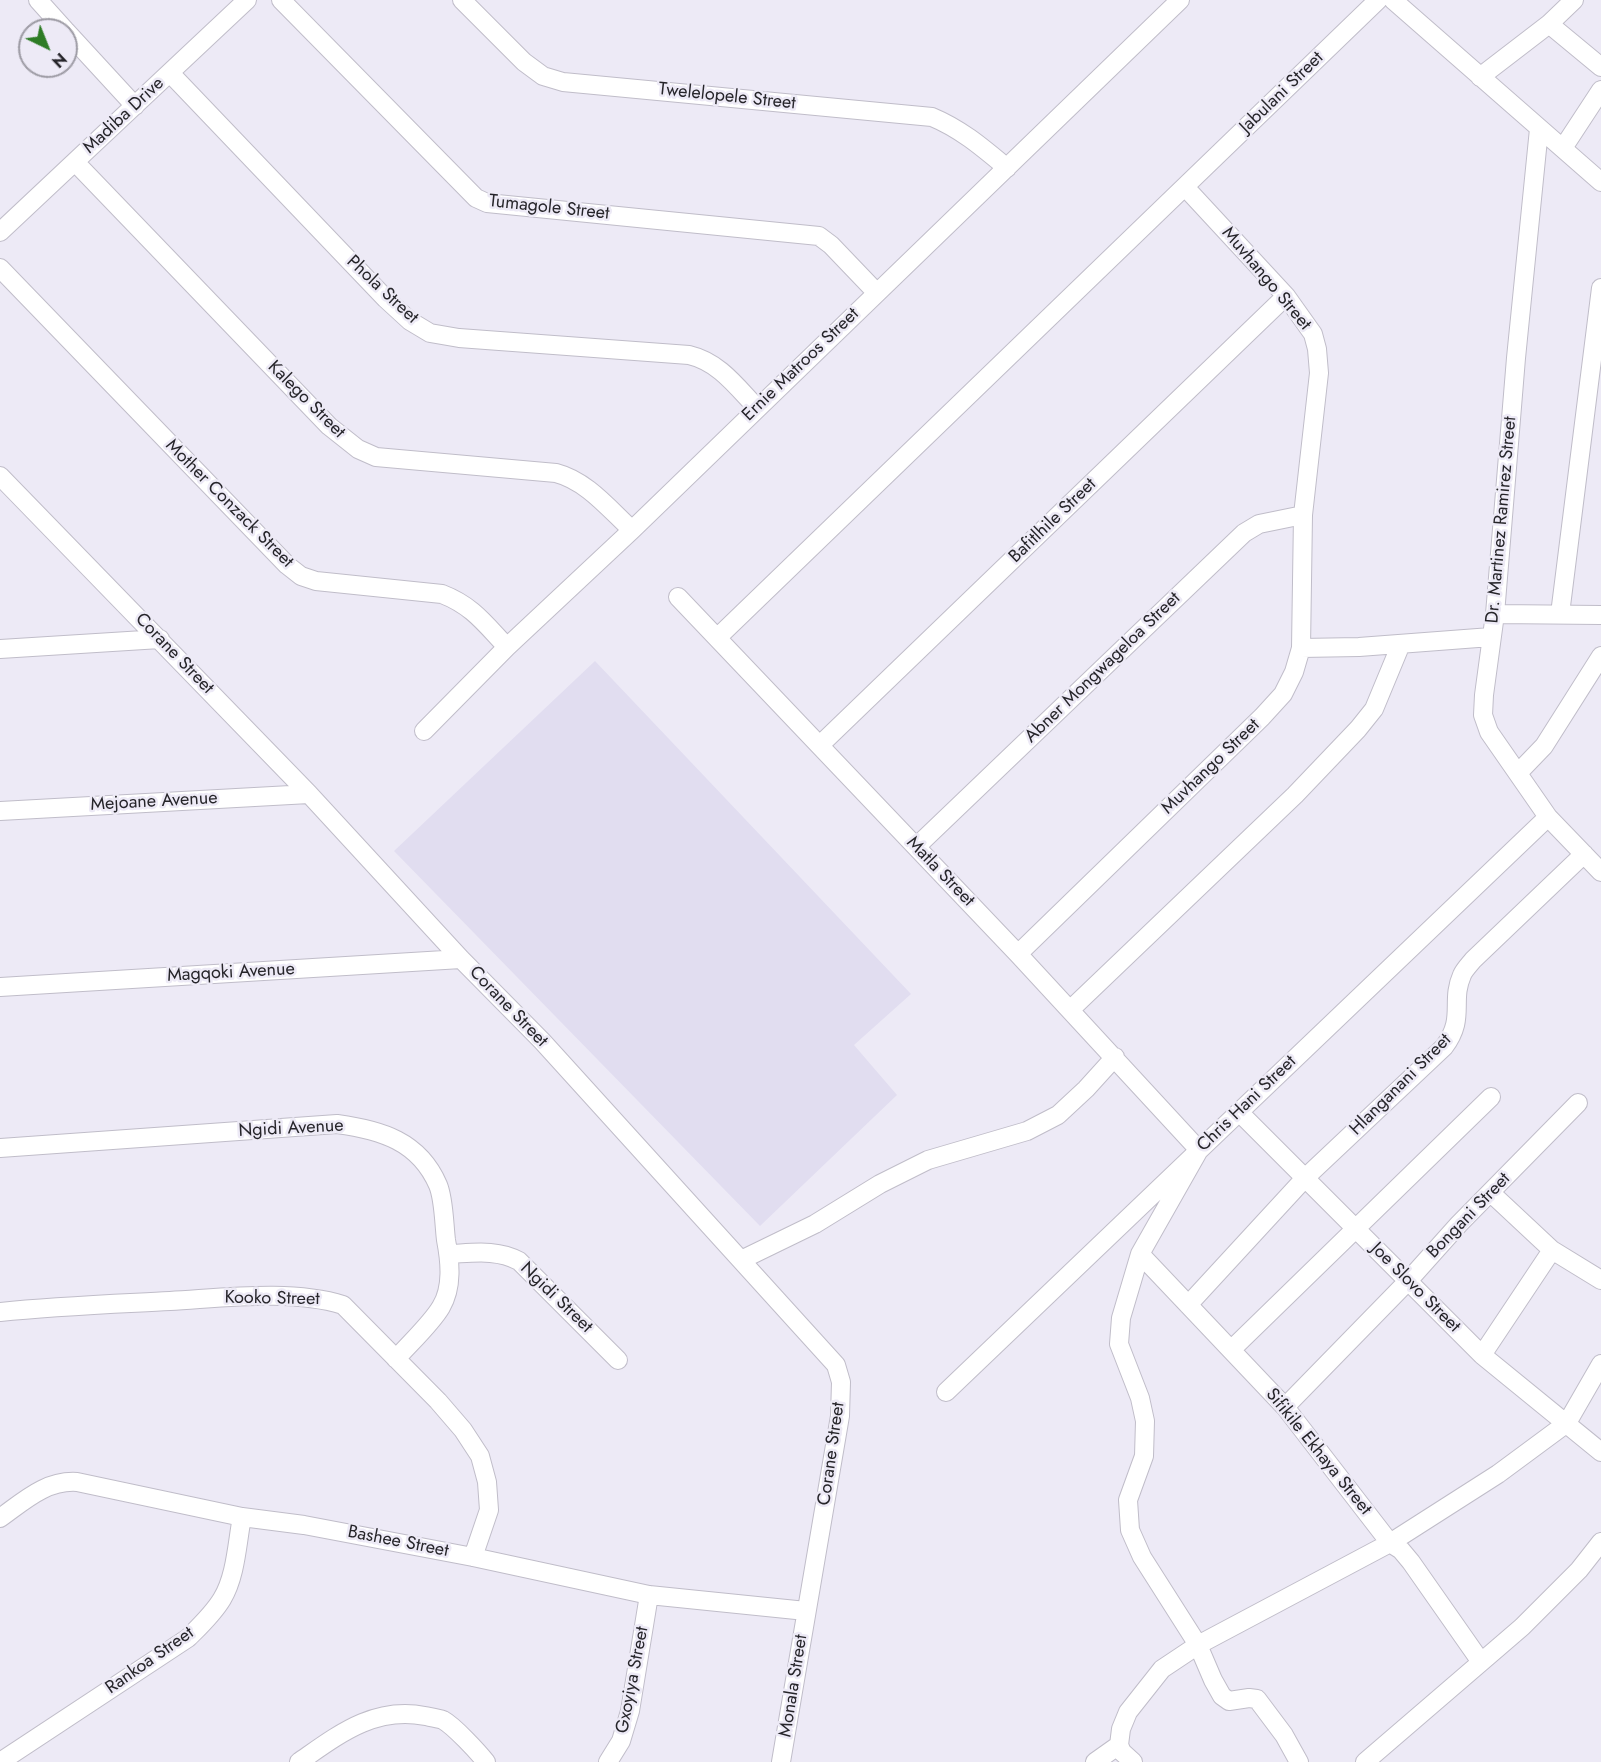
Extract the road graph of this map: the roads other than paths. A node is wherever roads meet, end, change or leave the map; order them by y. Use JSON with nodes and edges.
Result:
{"nodes":[{"id":1,"x":38,"y":0,"type":"edge"},
{"id":2,"x":247,"y":0,"type":"edge"},
{"id":3,"x":281,"y":0,"type":"edge"},
{"id":4,"x":462,"y":0,"type":"edge"},
{"id":5,"x":1179,"y":0,"type":"edge"},
{"id":6,"x":1378,"y":0,"type":"edge"},
{"id":7,"x":1393,"y":0,"type":"edge"},
{"id":8,"x":1574,"y":0,"type":"edge"},
{"id":9,"x":55,"y":18,"type":"edge"},
{"id":10,"x":1549,"y":24,"type":"junction"},
{"id":11,"x":78,"y":43,"type":"edge"},
{"id":12,"x":1601,"y":67,"type":"edge"},
{"id":13,"x":170,"y":73,"type":"junction"},
{"id":14,"x":1480,"y":77,"type":"junction"},
{"id":15,"x":1601,"y":90,"type":"edge"},
{"id":16,"x":135,"y":106,"type":"junction"},
{"id":17,"x":1539,"y":129,"type":"junction"},
{"id":18,"x":1563,"y":148,"type":"junction"},
{"id":19,"x":75,"y":162,"type":"junction"},
{"id":20,"x":1007,"y":168,"type":"junction"},
{"id":21,"x":1601,"y":182,"type":"edge"},
{"id":22,"x":1185,"y":187,"type":"junction"},
{"id":23,"x":4,"y":220,"type":"edge"},
{"id":24,"x":0,"y":268,"type":"edge"},
{"id":25,"x":1601,"y":288,"type":"edge"},
{"id":26,"x":876,"y":292,"type":"junction"},
{"id":27,"x":1286,"y":296,"type":"junction"},
{"id":28,"x":757,"y":408,"type":"junction"},
{"id":29,"x":2,"y":480,"type":"edge"},
{"id":30,"x":1303,"y":515,"type":"junction"},
{"id":31,"x":632,"y":530,"type":"junction"},
{"id":32,"x":678,"y":597,"type":"dead end"},
{"id":33,"x":1495,"y":614,"type":"junction"},
{"id":34,"x":1560,"y":614,"type":"junction"},
{"id":35,"x":1601,"y":615,"type":"edge"},
{"id":36,"x":1491,"y":637,"type":"junction"},
{"id":37,"x":717,"y":638,"type":"junction"},
{"id":38,"x":160,"y":639,"type":"junction"},
{"id":39,"x":1401,"y":644,"type":"junction"},
{"id":40,"x":507,"y":647,"type":"junction"},
{"id":41,"x":1301,"y":648,"type":"junction"},
{"id":42,"x":0,"y":649,"type":"edge"},
{"id":43,"x":1601,"y":656,"type":"edge"},
{"id":44,"x":424,"y":731,"type":"dead end"},
{"id":45,"x":820,"y":745,"type":"junction"},
{"id":46,"x":1518,"y":773,"type":"junction"},
{"id":47,"x":309,"y":794,"type":"junction"},
{"id":48,"x":0,"y":811,"type":"edge"},
{"id":49,"x":1548,"y":817,"type":"junction"},
{"id":50,"x":916,"y":847,"type":"junction"},
{"id":51,"x":1584,"y":854,"type":"junction"},
{"id":52,"x":1601,"y":872,"type":"edge"},
{"id":53,"x":1018,"y":954,"type":"junction"},
{"id":54,"x":461,"y":958,"type":"junction"},
{"id":55,"x":0,"y":987,"type":"edge"},
{"id":56,"x":1070,"y":1010,"type":"junction"},
{"id":57,"x":1115,"y":1057,"type":"junction"},
{"id":58,"x":1491,"y":1097,"type":"dead end"},
{"id":59,"x":1578,"y":1103,"type":"dead end"},
{"id":60,"x":1239,"y":1112,"type":"junction"},
{"id":61,"x":0,"y":1148,"type":"edge"},
{"id":62,"x":1199,"y":1150,"type":"junction"},
{"id":63,"x":1305,"y":1178,"type":"junction"},
{"id":64,"x":1491,"y":1193,"type":"junction"},
{"id":65,"x":1355,"y":1228,"type":"junction"},
{"id":66,"x":1552,"y":1250,"type":"junction"},
{"id":67,"x":449,"y":1254,"type":"junction"},
{"id":68,"x":1140,"y":1254,"type":"junction"},
{"id":69,"x":741,"y":1260,"type":"junction"},
{"id":70,"x":1601,"y":1280,"type":"edge"},
{"id":71,"x":1408,"y":1281,"type":"junction"},
{"id":72,"x":1188,"y":1305,"type":"junction"},
{"id":73,"x":0,"y":1312,"type":"edge"},
{"id":74,"x":1231,"y":1350,"type":"junction"},
{"id":75,"x":1482,"y":1356,"type":"junction"},
{"id":76,"x":396,"y":1359,"type":"junction"},
{"id":77,"x":618,"y":1360,"type":"dead end"},
{"id":78,"x":1601,"y":1364,"type":"edge"},
{"id":79,"x":946,"y":1392,"type":"dead end"},
{"id":80,"x":1285,"y":1407,"type":"junction"},
{"id":81,"x":1567,"y":1423,"type":"junction"},
{"id":82,"x":1601,"y":1452,"type":"edge"},
{"id":83,"x":242,"y":1517,"type":"junction"},
{"id":84,"x":0,"y":1518,"type":"edge"},
{"id":85,"x":1601,"y":1542,"type":"edge"},
{"id":86,"x":1390,"y":1543,"type":"junction"},
{"id":87,"x":473,"y":1557,"type":"junction"},
{"id":88,"x":649,"y":1595,"type":"junction"},
{"id":89,"x":806,"y":1611,"type":"junction"},
{"id":90,"x":1198,"y":1645,"type":"junction"},
{"id":91,"x":1481,"y":1662,"type":"junction"},
{"id":92,"x":1119,"y":1745,"type":"junction"},
{"id":93,"x":0,"y":1762,"type":"edge"},
{"id":94,"x":299,"y":1762,"type":"edge"},
{"id":95,"x":486,"y":1762,"type":"edge"},
{"id":96,"x":608,"y":1762,"type":"edge"},
{"id":97,"x":781,"y":1762,"type":"edge"},
{"id":98,"x":1095,"y":1762,"type":"edge"},
{"id":99,"x":1133,"y":1762,"type":"edge"},
{"id":100,"x":1299,"y":1762,"type":"edge"},
{"id":101,"x":1365,"y":1762,"type":"edge"}],
"edges":[{"from":1,"to":9,"type":"street"},
{"from":2,"to":13,"type":"street","name":"Madiba Drive"},
{"from":3,"to":26,"type":"street","name":"Tumagole Street"},
{"from":4,"to":20,"type":"street","name":"Twelelopele Street"},
{"from":5,"to":20,"type":"street","name":"Ernie Matroos Street"},
{"from":6,"to":22,"type":"street","name":"Jabulani Street"},
{"from":7,"to":14,"type":"street"},
{"from":8,"to":10,"type":"street"},
{"from":10,"to":12,"type":"street"},
{"from":10,"to":14,"type":"street"},
{"from":11,"to":16,"type":"street"},
{"from":13,"to":16,"type":"street","name":"Madiba Drive"},
{"from":13,"to":28,"type":"street","name":"Phola Street"},
{"from":14,"to":17,"type":"street"},
{"from":15,"to":18,"type":"street"},
{"from":16,"to":19,"type":"street","name":"Madiba Drive"},
{"from":17,"to":18,"type":"street"},
{"from":17,"to":33,"type":"street","name":"Dr. Martinez Ramirez Street"},
{"from":18,"to":21,"type":"street"},
{"from":19,"to":23,"type":"street","name":"Madiba Drive"},
{"from":19,"to":31,"type":"street","name":"Kalego Street"},
{"from":20,"to":26,"type":"street","name":"Ernie Matroos Street"},
{"from":22,"to":27,"type":"street","name":"Muvhango Street"},
{"from":22,"to":37,"type":"street"},
{"from":24,"to":40,"type":"street","name":"Mother Conzack Street"},
{"from":25,"to":34,"type":"street"},
{"from":26,"to":28,"type":"street","name":"Ernie Matroos Street"},
{"from":27,"to":30,"type":"street","name":"Muvhango Street"},
{"from":27,"to":45,"type":"street","name":"Bafitlhile Street"},
{"from":28,"to":31,"type":"street","name":"Ernie Matroos Street"},
{"from":29,"to":38,"type":"street","name":"Corane Street"},
{"from":30,"to":41,"type":"street","name":"Muvhango Street"},
{"from":30,"to":50,"type":"street","name":"Abner Mongwageloa Street"},
{"from":31,"to":40,"type":"street","name":"Ernie Matroos Street"},
{"from":32,"to":37,"type":"street","name":"Matla Street"},
{"from":33,"to":34,"type":"street"},
{"from":33,"to":36,"type":"street","name":"Dr. Martinez Ramirez Street"},
{"from":34,"to":35,"type":"street"},
{"from":36,"to":39,"type":"street"},
{"from":36,"to":46,"type":"street","name":"Dr. Martinez Ramirez Street"},
{"from":37,"to":45,"type":"street","name":"Matla Street"},
{"from":38,"to":42,"type":"street"},
{"from":38,"to":47,"type":"street","name":"Corane Street"},
{"from":39,"to":41,"type":"street"},
{"from":39,"to":56,"type":"street"},
{"from":40,"to":44,"type":"street","name":"Ernie Matroos Street"},
{"from":41,"to":53,"type":"street","name":"Muvhango Street"},
{"from":43,"to":46,"type":"street"},
{"from":45,"to":50,"type":"street","name":"Matla Street"},
{"from":46,"to":49,"type":"street","name":"Dr. Martinez Ramirez Street"},
{"from":47,"to":48,"type":"street","name":"Mejoane Avenue"},
{"from":47,"to":54,"type":"street","name":"Corane Street"},
{"from":49,"to":51,"type":"street","name":"Dr. Martinez Ramirez Street"},
{"from":49,"to":60,"type":"street","name":"Chris Hani Street"},
{"from":50,"to":53,"type":"street","name":"Matla Street"},
{"from":51,"to":52,"type":"street","name":"Dr. Martinez Ramirez Street"},
{"from":51,"to":63,"type":"street","name":"Hlanganani Street"},
{"from":53,"to":56,"type":"street","name":"Matla Street"},
{"from":54,"to":55,"type":"street","name":"Magqoki Avenue"},
{"from":54,"to":69,"type":"street","name":"Corane Street"},
{"from":56,"to":57,"type":"street","name":"Matla Street"},
{"from":57,"to":62,"type":"street","name":"Matla Street"},
{"from":57,"to":69,"type":"street"},
{"from":58,"to":65,"type":"street"},
{"from":59,"to":64,"type":"street","name":"Bongani Street"},
{"from":60,"to":62,"type":"street","name":"Chris Hani Street"},
{"from":60,"to":63,"type":"street","name":"Joe Slovo Street"},
{"from":61,"to":67,"type":"street","name":"Ngidi Avenue"},
{"from":62,"to":68,"type":"street"},
{"from":62,"to":79,"type":"street","name":"Chris Hani Street"},
{"from":63,"to":65,"type":"street","name":"Joe Slovo Street"},
{"from":63,"to":72,"type":"street","name":"Hlanganani Street"},
{"from":64,"to":66,"type":"street"},
{"from":64,"to":71,"type":"street","name":"Bongani Street"},
{"from":65,"to":71,"type":"street","name":"Joe Slovo Street"},
{"from":65,"to":74,"type":"street"},
{"from":66,"to":70,"type":"street"},
{"from":66,"to":75,"type":"street"},
{"from":67,"to":76,"type":"street","name":"Ngidi Avenue"},
{"from":67,"to":77,"type":"street","name":"Ngidi Street"},
{"from":68,"to":72,"type":"street","name":"Sifikile Ekhaya Street"},
{"from":68,"to":90,"type":"street"},
{"from":69,"to":89,"type":"street","name":"Corane Street"},
{"from":71,"to":75,"type":"street","name":"Joe Slovo Street"},
{"from":71,"to":80,"type":"street","name":"Bongani Street"},
{"from":72,"to":74,"type":"street","name":"Sifikile Ekhaya Street"},
{"from":73,"to":76,"type":"street","name":"Kooko Street"},
{"from":74,"to":80,"type":"street","name":"Sifikile Ekhaya Street"},
{"from":75,"to":81,"type":"street","name":"Joe Slovo Street"},
{"from":76,"to":87,"type":"street","name":"Kooko Street"},
{"from":78,"to":81,"type":"street"},
{"from":80,"to":86,"type":"street","name":"Sifikile Ekhaya Street"},
{"from":81,"to":82,"type":"street","name":"Joe Slovo Street"},
{"from":81,"to":86,"type":"street"},
{"from":83,"to":84,"type":"street","name":"Bashee Street"},
{"from":83,"to":87,"type":"street","name":"Bashee Street"},
{"from":83,"to":93,"type":"street","name":"Rankoa Street"},
{"from":85,"to":91,"type":"street"},
{"from":86,"to":90,"type":"street"},
{"from":86,"to":91,"type":"street","name":"Sifikile Ekhaya Street"},
{"from":87,"to":88,"type":"street","name":"Bashee Street"},
{"from":88,"to":89,"type":"street","name":"Bashee Street"},
{"from":88,"to":96,"type":"street","name":"Gxoyiya Street"},
{"from":89,"to":97,"type":"street","name":"Monala Street"},
{"from":90,"to":92,"type":"street"},
{"from":90,"to":100,"type":"street"},
{"from":91,"to":101,"type":"street"},
{"from":92,"to":98,"type":"street"},
{"from":92,"to":99,"type":"street"},
{"from":94,"to":95,"type":"street"}]}
